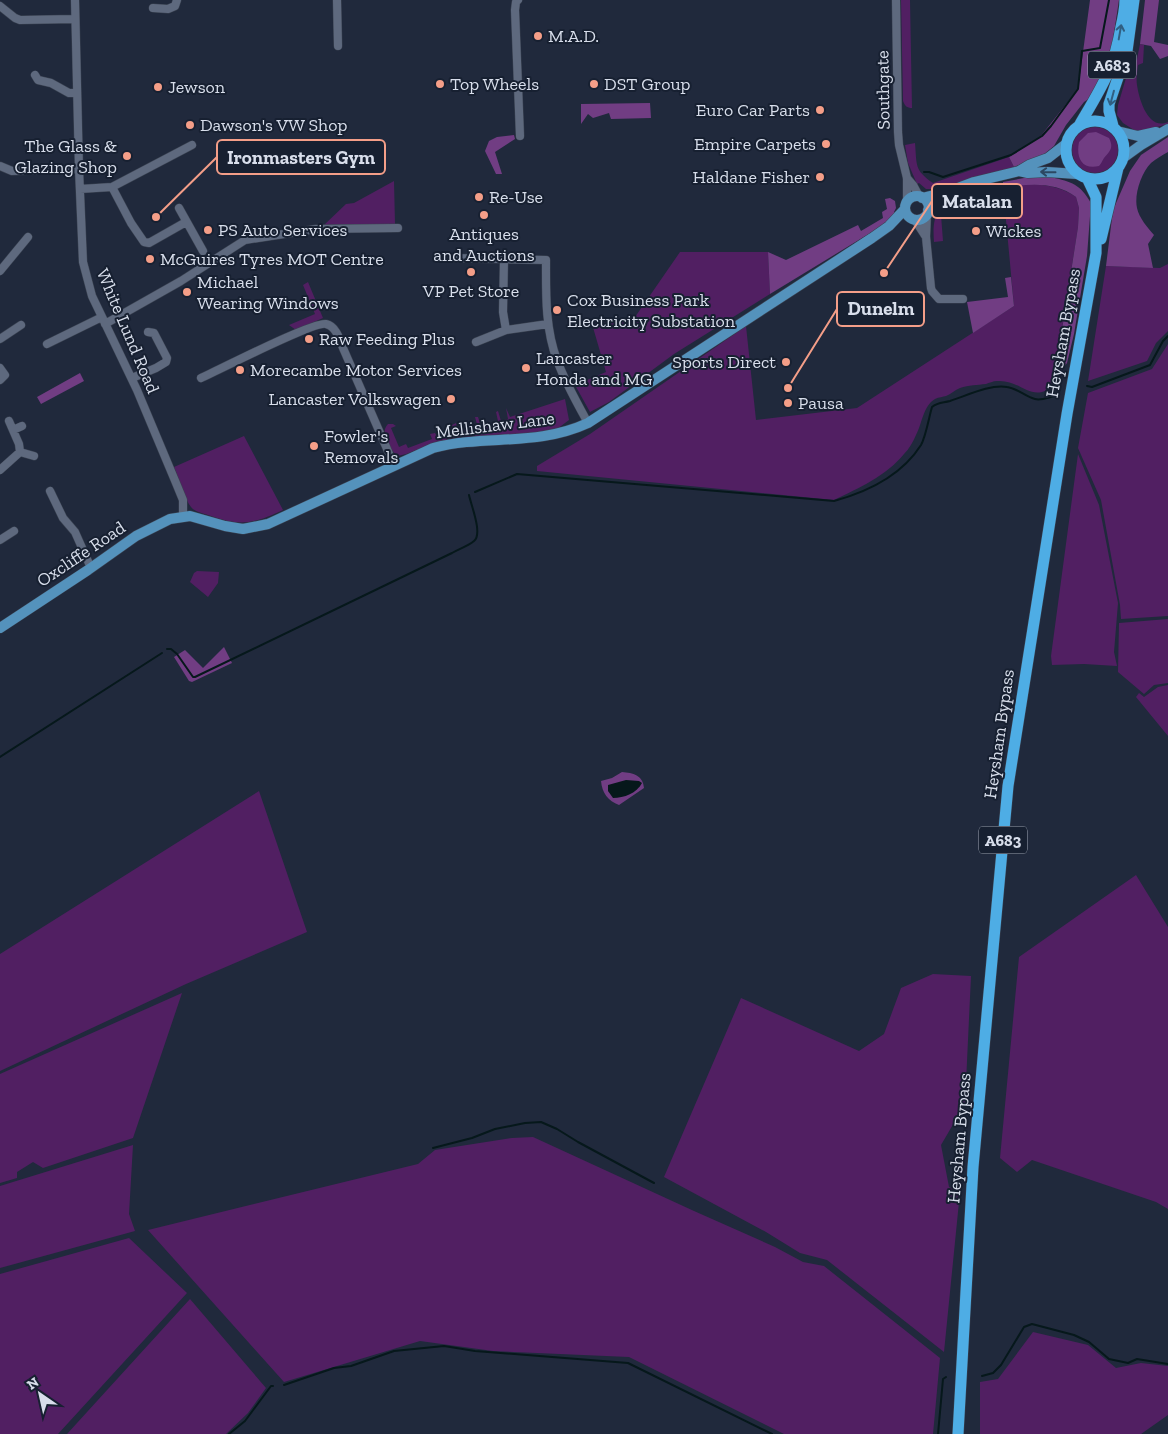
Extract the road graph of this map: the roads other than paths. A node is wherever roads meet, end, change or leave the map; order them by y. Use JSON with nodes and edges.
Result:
{"nodes":[{"id":1,"x":75,"y":0,"type":"edge"},
{"id":2,"x":177,"y":0,"type":"edge"},
{"id":3,"x":337,"y":0,"type":"edge"},
{"id":4,"x":518,"y":0,"type":"edge"},
{"id":5,"x":896,"y":0,"type":"edge"},
{"id":6,"x":1125,"y":0,"type":"edge"},
{"id":7,"x":1134,"y":0,"type":"edge"},
{"id":8,"x":0,"y":6,"type":"edge"},
{"id":9,"x":153,"y":8,"type":"dead end"},
{"id":10,"x":74,"y":19,"type":"junction"},
{"id":11,"x":338,"y":46,"type":"dead end"},
{"id":12,"x":36,"y":79,"type":"dead end"},
{"id":13,"x":77,"y":93,"type":"junction"},
{"id":14,"x":1080,"y":124,"type":"junction"},
{"id":15,"x":1115,"y":129,"type":"junction"},
{"id":16,"x":1166,"y":130,"type":"edge"},
{"id":17,"x":520,"y":136,"type":"dead end"},
{"id":18,"x":1066,"y":144,"type":"junction"},
{"id":19,"x":192,"y":145,"type":"dead end"},
{"id":20,"x":1120,"y":163,"type":"junction"},
{"id":21,"x":0,"y":166,"type":"edge"},
{"id":22,"x":79,"y":170,"type":"junction"},
{"id":23,"x":1019,"y":171,"type":"junction"},
{"id":24,"x":1082,"y":176,"type":"junction"},
{"id":25,"x":908,"y":178,"type":"junction"},
{"id":26,"x":112,"y":187,"type":"junction"},
{"id":27,"x":80,"y":189,"type":"junction"},
{"id":28,"x":950,"y":191,"type":"junction"},
{"id":29,"x":921,"y":197,"type":"junction"},
{"id":30,"x":906,"y":205,"type":"junction"},
{"id":31,"x":179,"y":208,"type":"dead end"},
{"id":32,"x":928,"y":211,"type":"junction"},
{"id":33,"x":913,"y":219,"type":"junction"},
{"id":34,"x":186,"y":222,"type":"junction"},
{"id":35,"x":889,"y":226,"type":"junction"},
{"id":36,"x":398,"y":228,"type":"dead end"},
{"id":37,"x":926,"y":237,"type":"junction"},
{"id":38,"x":28,"y":238,"type":"dead end"},
{"id":39,"x":204,"y":251,"type":"dead end"},
{"id":40,"x":1096,"y":253,"type":"junction"},
{"id":41,"x":452,"y":258,"type":"dead end"},
{"id":42,"x":504,"y":259,"type":"junction"},
{"id":43,"x":0,"y":271,"type":"edge"},
{"id":44,"x":963,"y":299,"type":"dead end"},
{"id":45,"x":103,"y":321,"type":"junction"},
{"id":46,"x":22,"y":324,"type":"dead end"},
{"id":47,"x":548,"y":324,"type":"junction"},
{"id":48,"x":506,"y":330,"type":"junction"},
{"id":49,"x":148,"y":332,"type":"dead end"},
{"id":50,"x":0,"y":339,"type":"edge"},
{"id":51,"x":476,"y":342,"type":"dead end"},
{"id":52,"x":46,"y":344,"type":"dead end"},
{"id":53,"x":0,"y":368,"type":"edge"},
{"id":54,"x":132,"y":378,"type":"junction"},
{"id":55,"x":201,"y":378,"type":"dead end"},
{"id":56,"x":0,"y":380,"type":"edge"},
{"id":57,"x":9,"y":421,"type":"dead end"},
{"id":58,"x":588,"y":423,"type":"junction"},
{"id":59,"x":22,"y":426,"type":"dead end"},
{"id":60,"x":13,"y":430,"type":"junction"},
{"id":61,"x":20,"y":452,"type":"junction"},
{"id":62,"x":31,"y":457,"type":"dead end"},
{"id":63,"x":394,"y":465,"type":"junction"},
{"id":64,"x":0,"y":470,"type":"edge"},
{"id":65,"x":50,"y":490,"type":"dead end"},
{"id":66,"x":183,"y":516,"type":"junction"},
{"id":67,"x":10,"y":532,"type":"dead end"},
{"id":68,"x":0,"y":540,"type":"edge"},
{"id":69,"x":91,"y":568,"type":"junction"},
{"id":70,"x":0,"y":628,"type":"edge"},
{"id":71,"x":958,"y":1434,"type":"edge"}],
"edges":[{"from":1,"to":10,"type":"street","name":"White Lund Road"},
{"from":2,"to":9,"type":"street"},
{"from":3,"to":11,"type":"street"},
{"from":4,"to":17,"type":"street"},
{"from":5,"to":25,"type":"street","name":"Southgate"},
{"from":14,"to":6,"type":"highway","number":"A683","one_way":true},
{"from":7,"to":15,"type":"highway","number":"A683","one_way":true},
{"from":8,"to":10,"type":"street"},
{"from":10,"to":13,"type":"street","name":"White Lund Road"},
{"from":12,"to":13,"type":"street"},
{"from":13,"to":22,"type":"street","name":"White Lund Road"},
{"from":14,"to":15,"type":"highway"},
{"from":14,"to":18,"type":"highway","number":"A683"},
{"from":15,"to":16,"type":"main road"},
{"from":15,"to":20,"type":"highway","number":"A683"},
{"from":16,"to":20,"type":"main road"},
{"from":18,"to":23,"type":"main road"},
{"from":18,"to":24,"type":"highway","number":"A683"},
{"from":19,"to":26,"type":"street"},
{"from":20,"to":24,"type":"highway"},
{"from":20,"to":40,"type":"highway","name":"Heysham Bypass","number":"A683"},
{"from":21,"to":22,"type":"street"},
{"from":22,"to":27,"type":"street","name":"White Lund Road"},
{"from":24,"to":23,"type":"main road","one_way":true},
{"from":23,"to":28,"type":"main road"},
{"from":24,"to":40,"type":"highway","name":"Heysham Bypass","number":"A683"},
{"from":25,"to":29,"type":"street","name":"Southgate"},
{"from":25,"to":30,"type":"street","name":"Southgate"},
{"from":26,"to":27,"type":"street"},
{"from":26,"to":34,"type":"street"},
{"from":27,"to":45,"type":"street","name":"White Lund Road"},
{"from":28,"to":29,"type":"main road"},
{"from":28,"to":32,"type":"main road"},
{"from":29,"to":30,"type":"main road"},
{"from":29,"to":32,"type":"main road"},
{"from":30,"to":33,"type":"main road"},
{"from":30,"to":35,"type":"main road","name":"Mellishaw Lane"},
{"from":31,"to":34,"type":"street"},
{"from":32,"to":33,"type":"main road"},
{"from":32,"to":37,"type":"street"},
{"from":33,"to":35,"type":"main road","name":"Mellishaw Lane"},
{"from":33,"to":37,"type":"street"},
{"from":34,"to":39,"type":"street"},
{"from":35,"to":58,"type":"main road","name":"Mellishaw Lane"},
{"from":36,"to":45,"type":"street"},
{"from":37,"to":44,"type":"street"},
{"from":38,"to":43,"type":"street"},
{"from":40,"to":71,"type":"highway","name":"Heysham Bypass","number":"A683"},
{"from":41,"to":42,"type":"street"},
{"from":42,"to":47,"type":"street"},
{"from":42,"to":48,"type":"street"},
{"from":45,"to":52,"type":"street"},
{"from":45,"to":54,"type":"street","name":"White Lund Road"},
{"from":46,"to":50,"type":"street"},
{"from":47,"to":48,"type":"street"},
{"from":47,"to":58,"type":"street"},
{"from":48,"to":51,"type":"street"},
{"from":49,"to":54,"type":"street"},
{"from":53,"to":56,"type":"street"},
{"from":54,"to":66,"type":"street","name":"White Lund Road"},
{"from":55,"to":63,"type":"street"},
{"from":57,"to":60,"type":"street"},
{"from":58,"to":63,"type":"main road","name":"Mellishaw Lane"},
{"from":59,"to":60,"type":"street"},
{"from":60,"to":61,"type":"street"},
{"from":61,"to":62,"type":"street"},
{"from":61,"to":64,"type":"street"},
{"from":63,"to":66,"type":"main road","name":"Mellishaw Lane"},
{"from":65,"to":69,"type":"street"},
{"from":66,"to":69,"type":"main road","name":"Oxcliffe Road"},
{"from":67,"to":68,"type":"street"},
{"from":69,"to":70,"type":"main road","name":"Oxcliffe Road"}]}
